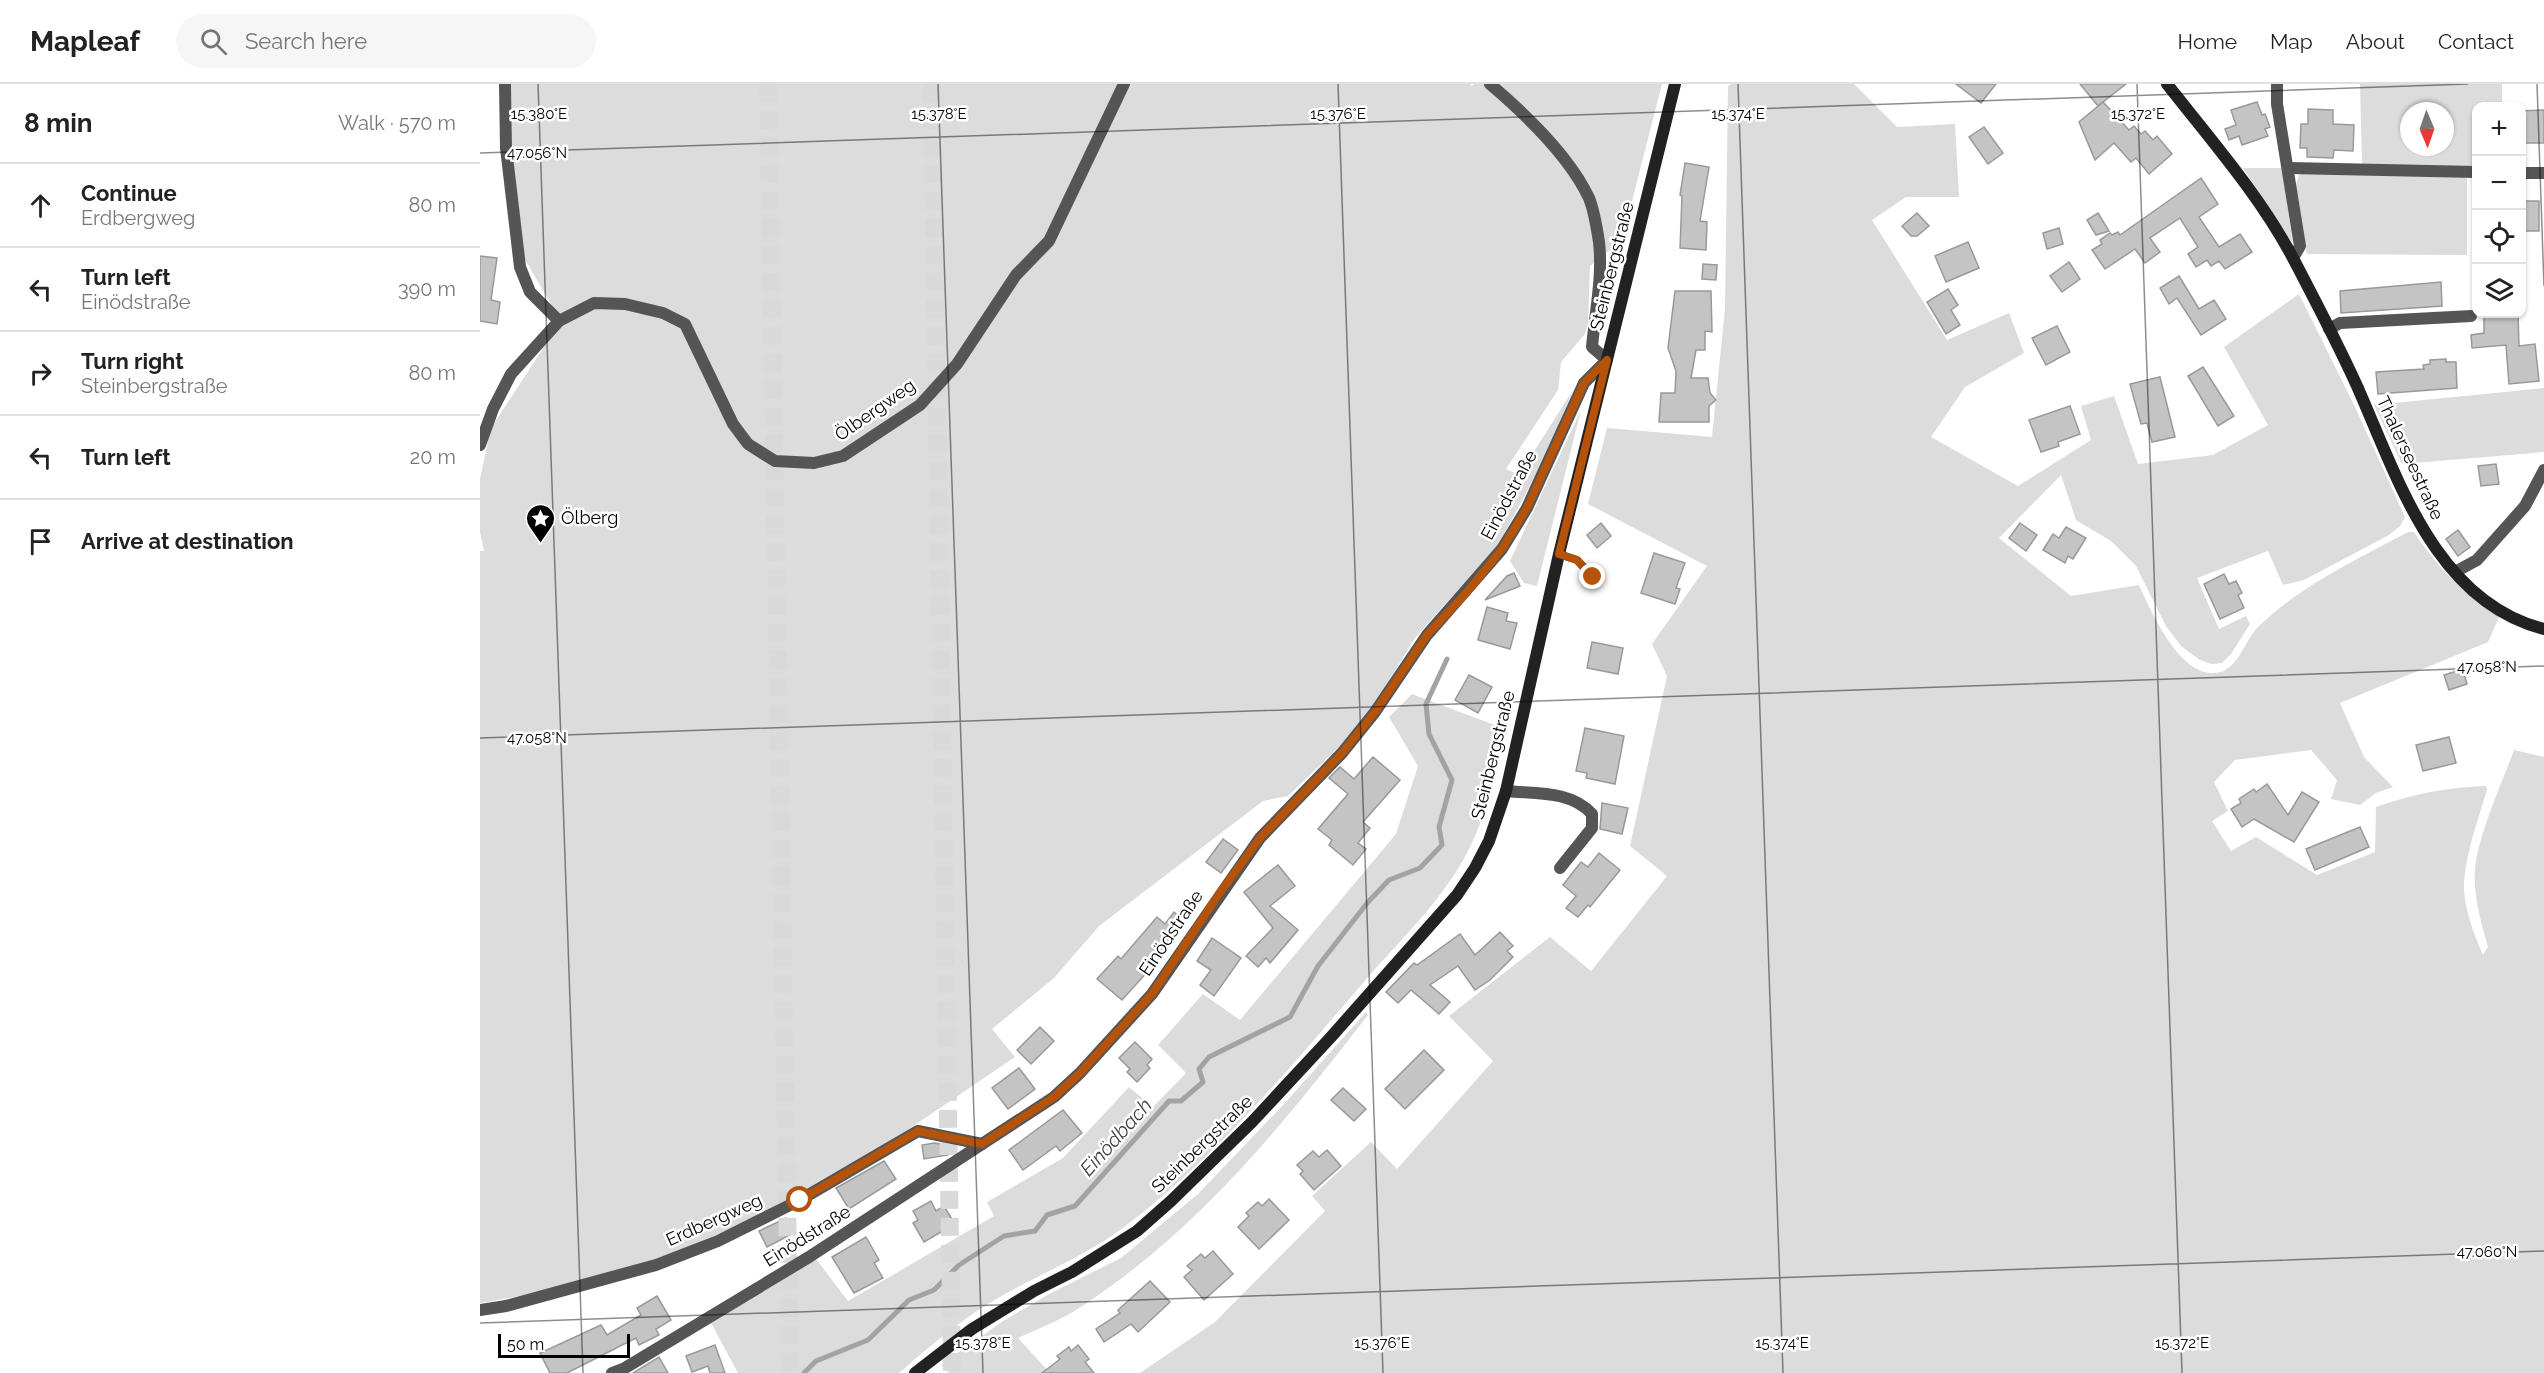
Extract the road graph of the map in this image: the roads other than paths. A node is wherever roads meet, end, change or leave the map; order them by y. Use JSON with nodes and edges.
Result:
{"nodes":[{"id":1,"x":505,"y":84,"type":"edge"},
{"id":2,"x":1124,"y":84,"type":"edge"},
{"id":3,"x":1490,"y":84,"type":"edge"},
{"id":4,"x":1675,"y":84,"type":"edge"},
{"id":5,"x":2167,"y":84,"type":"edge"},
{"id":6,"x":2277,"y":84,"type":"edge"},
{"id":7,"x":2289,"y":168,"type":"junction"},
{"id":8,"x":2472,"y":172,"type":"edge"},
{"id":9,"x":2526,"y":173,"type":"edge"},
{"id":10,"x":2544,"y":173,"type":"edge"},
{"id":11,"x":2293,"y":258,"type":"junction"},
{"id":12,"x":2471,"y":316,"type":"dead end"},
{"id":13,"x":559,"y":321,"type":"junction"},
{"id":14,"x":2329,"y":329,"type":"junction"},
{"id":15,"x":1607,"y":360,"type":"junction"},
{"id":16,"x":480,"y":445,"type":"edge"},
{"id":17,"x":2544,"y":470,"type":"edge"},
{"id":18,"x":1559,"y":554,"type":"junction"},
{"id":19,"x":2455,"y":572,"type":"junction"},
{"id":20,"x":1593,"y":577,"type":"dead end"},
{"id":21,"x":2544,"y":628,"type":"edge"},
{"id":22,"x":1506,"y":791,"type":"junction"},
{"id":23,"x":1560,"y":868,"type":"dead end"},
{"id":24,"x":982,"y":1144,"type":"junction"},
{"id":25,"x":480,"y":1310,"type":"edge"},
{"id":26,"x":612,"y":1373,"type":"edge"},
{"id":27,"x":915,"y":1373,"type":"edge"}],
"edges":[{"from":1,"to":13,"type":"street"},
{"from":2,"to":13,"type":"street","name":"Ölbergweg"},
{"from":3,"to":15,"type":"street"},
{"from":4,"to":15,"type":"main road","name":"Steinbergstraße"},
{"from":5,"to":11,"type":"main road","name":"Thalerseestraße"},
{"from":6,"to":7,"type":"street"},
{"from":7,"to":8,"type":"street"},
{"from":7,"to":11,"type":"street"},
{"from":9,"to":10,"type":"street"},
{"from":11,"to":14,"type":"main road","name":"Thalerseestraße"},
{"from":12,"to":14,"type":"street"},
{"from":13,"to":16,"type":"street","name":"Ölbergweg"},
{"from":14,"to":19,"type":"main road","name":"Thalerseestraße"},
{"from":15,"to":18,"type":"main road","name":"Steinbergstraße"},
{"from":15,"to":24,"type":"street","name":"Einödstraße"},
{"from":17,"to":19,"type":"street"},
{"from":18,"to":20,"type":"lane"},
{"from":18,"to":22,"type":"main road","name":"Steinbergstraße"},
{"from":19,"to":21,"type":"main road","name":"Thalerseestraße"},
{"from":22,"to":23,"type":"street"},
{"from":22,"to":27,"type":"main road","name":"Steinbergstraße"},
{"from":24,"to":25,"type":"street","name":"Erdbergweg"},
{"from":24,"to":26,"type":"street","name":"Einödstraße"}]}
